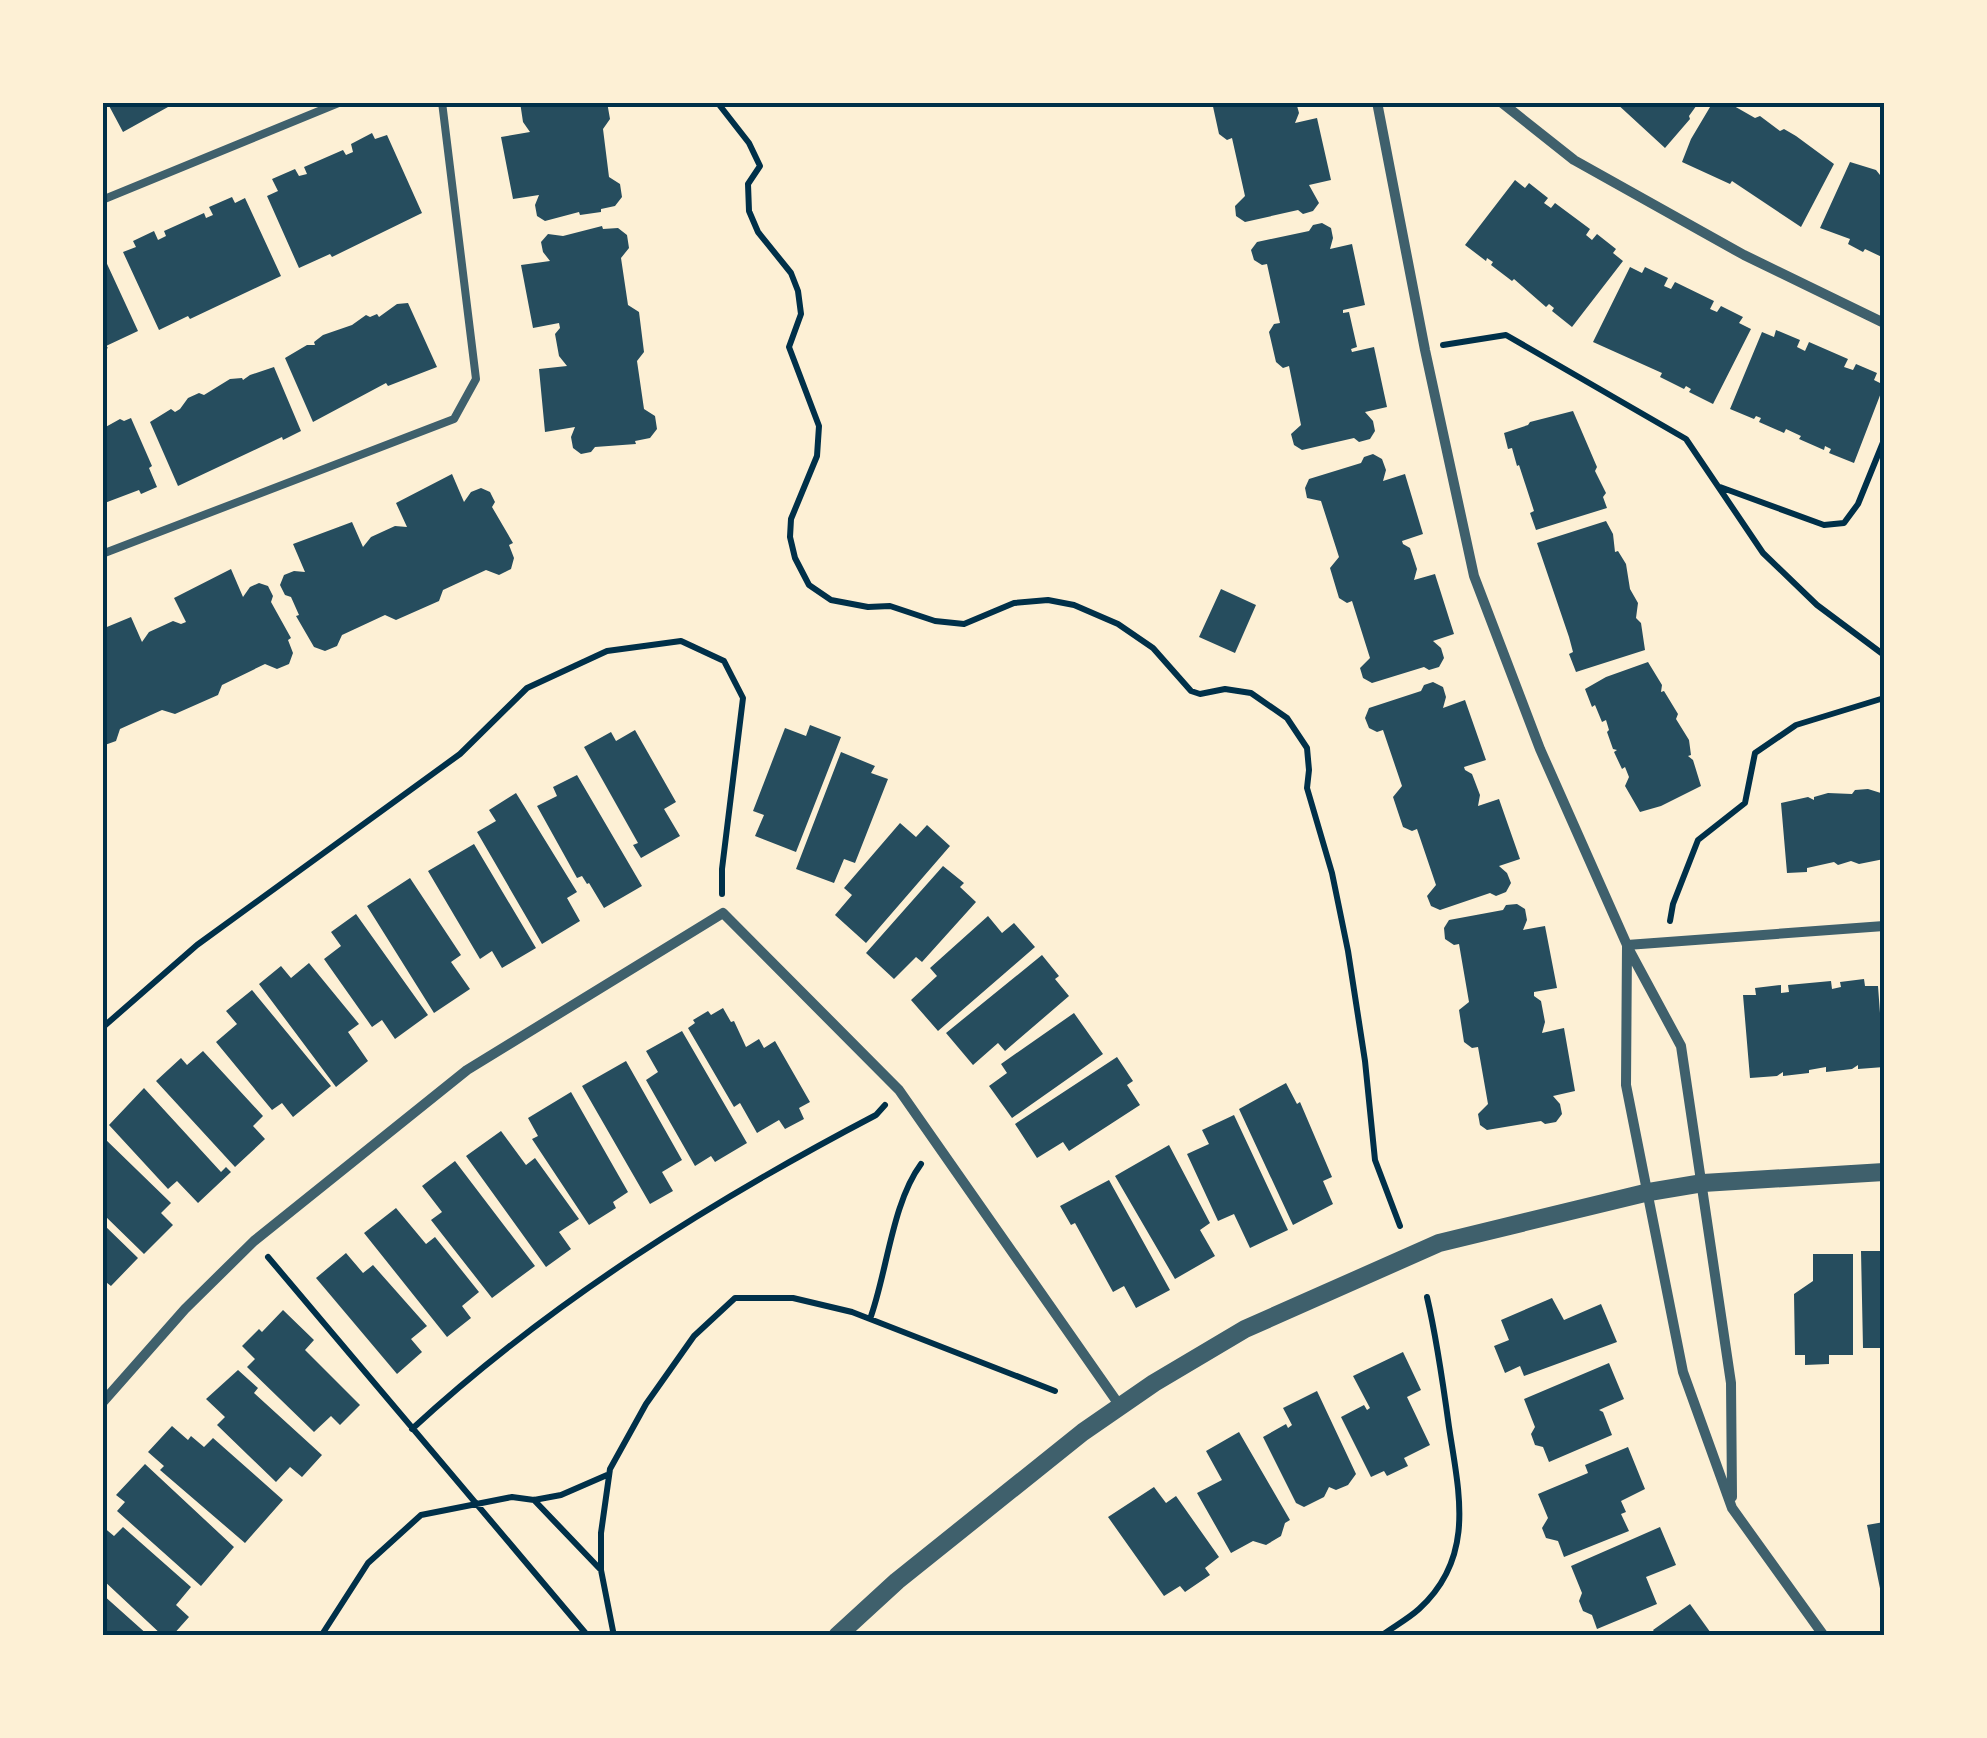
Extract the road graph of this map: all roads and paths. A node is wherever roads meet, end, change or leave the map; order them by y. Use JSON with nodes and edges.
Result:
{"nodes":[{"id":1,"x":341,"y":102,"type":"edge"},
{"id":2,"x":442,"y":102,"type":"edge"},
{"id":3,"x":716,"y":102,"type":"edge"},
{"id":4,"x":1377,"y":102,"type":"edge"},
{"id":5,"x":1501,"y":102,"type":"edge"},
{"id":6,"x":102,"y":200,"type":"edge"},
{"id":7,"x":1884,"y":323,"type":"edge"},
{"id":8,"x":1425,"y":350,"type":"junction"},
{"id":9,"x":1884,"y":440,"type":"edge"},
{"id":10,"x":1719,"y":486,"type":"junction"},
{"id":11,"x":102,"y":554,"type":"edge"},
{"id":12,"x":1884,"y":655,"type":"edge"},
{"id":13,"x":1884,"y":698,"type":"edge"},
{"id":14,"x":722,"y":912,"type":"junction"},
{"id":15,"x":1884,"y":926,"type":"edge"},
{"id":16,"x":1666,"y":942,"type":"junction"},
{"id":17,"x":1627,"y":946,"type":"junction"},
{"id":18,"x":102,"y":1028,"type":"edge"},
{"id":19,"x":899,"y":1090,"type":"junction"},
{"id":20,"x":921,"y":1164,"type":"dead end"},
{"id":21,"x":1884,"y":1172,"type":"edge"},
{"id":22,"x":1703,"y":1183,"type":"junction"},
{"id":23,"x":1649,"y":1192,"type":"junction"},
{"id":24,"x":1400,"y":1226,"type":"dead end"},
{"id":25,"x":254,"y":1240,"type":"junction"},
{"id":26,"x":1427,"y":1297,"type":"dead end"},
{"id":27,"x":870,"y":1319,"type":"junction"},
{"id":28,"x":1055,"y":1391,"type":"dead end"},
{"id":29,"x":102,"y":1403,"type":"edge"},
{"id":30,"x":1120,"y":1406,"type":"junction"},
{"id":31,"x":412,"y":1429,"type":"junction"},
{"id":32,"x":608,"y":1475,"type":"junction"},
{"id":33,"x":534,"y":1500,"type":"junction"},
{"id":34,"x":476,"y":1505,"type":"junction"},
{"id":35,"x":1732,"y":1508,"type":"junction"},
{"id":36,"x":601,"y":1570,"type":"junction"},
{"id":37,"x":321,"y":1636,"type":"edge"},
{"id":38,"x":588,"y":1636,"type":"edge"},
{"id":39,"x":614,"y":1636,"type":"edge"},
{"id":40,"x":837,"y":1636,"type":"edge"},
{"id":41,"x":1381,"y":1636,"type":"edge"},
{"id":42,"x":1824,"y":1636,"type":"edge"}],
"edges":[{"from":1,"to":6,"type":"lane"},
{"from":2,"to":11,"type":"lane"},
{"from":3,"to":24,"type":"path"},
{"from":4,"to":8,"type":"street"},
{"from":5,"to":7,"type":"street"},
{"from":8,"to":10,"type":"path"},
{"from":8,"to":17,"type":"street"},
{"from":9,"to":10,"type":"path"},
{"from":10,"to":12,"type":"path"},
{"from":13,"to":16,"type":"path"},
{"from":14,"to":18,"type":"path"},
{"from":14,"to":19,"type":"street"},
{"from":14,"to":25,"type":"street"},
{"from":15,"to":16,"type":"street"},
{"from":16,"to":17,"type":"street"},
{"from":17,"to":22,"type":"street"},
{"from":17,"to":23,"type":"street"},
{"from":19,"to":30,"type":"street"},
{"from":19,"to":31,"type":"path"},
{"from":20,"to":27,"type":"path"},
{"from":21,"to":22,"type":"street"},
{"from":22,"to":23,"type":"street"},
{"from":22,"to":35,"type":"street"},
{"from":23,"to":30,"type":"street"},
{"from":23,"to":35,"type":"street"},
{"from":25,"to":29,"type":"street"},
{"from":25,"to":31,"type":"path"},
{"from":26,"to":41,"type":"path"},
{"from":27,"to":28,"type":"path"},
{"from":27,"to":32,"type":"path"},
{"from":30,"to":40,"type":"street"},
{"from":31,"to":34,"type":"path"},
{"from":32,"to":33,"type":"path"},
{"from":32,"to":36,"type":"path"},
{"from":33,"to":34,"type":"path"},
{"from":33,"to":36,"type":"path"},
{"from":34,"to":37,"type":"path"},
{"from":34,"to":38,"type":"path"},
{"from":35,"to":42,"type":"street"},
{"from":36,"to":39,"type":"path"}]}
